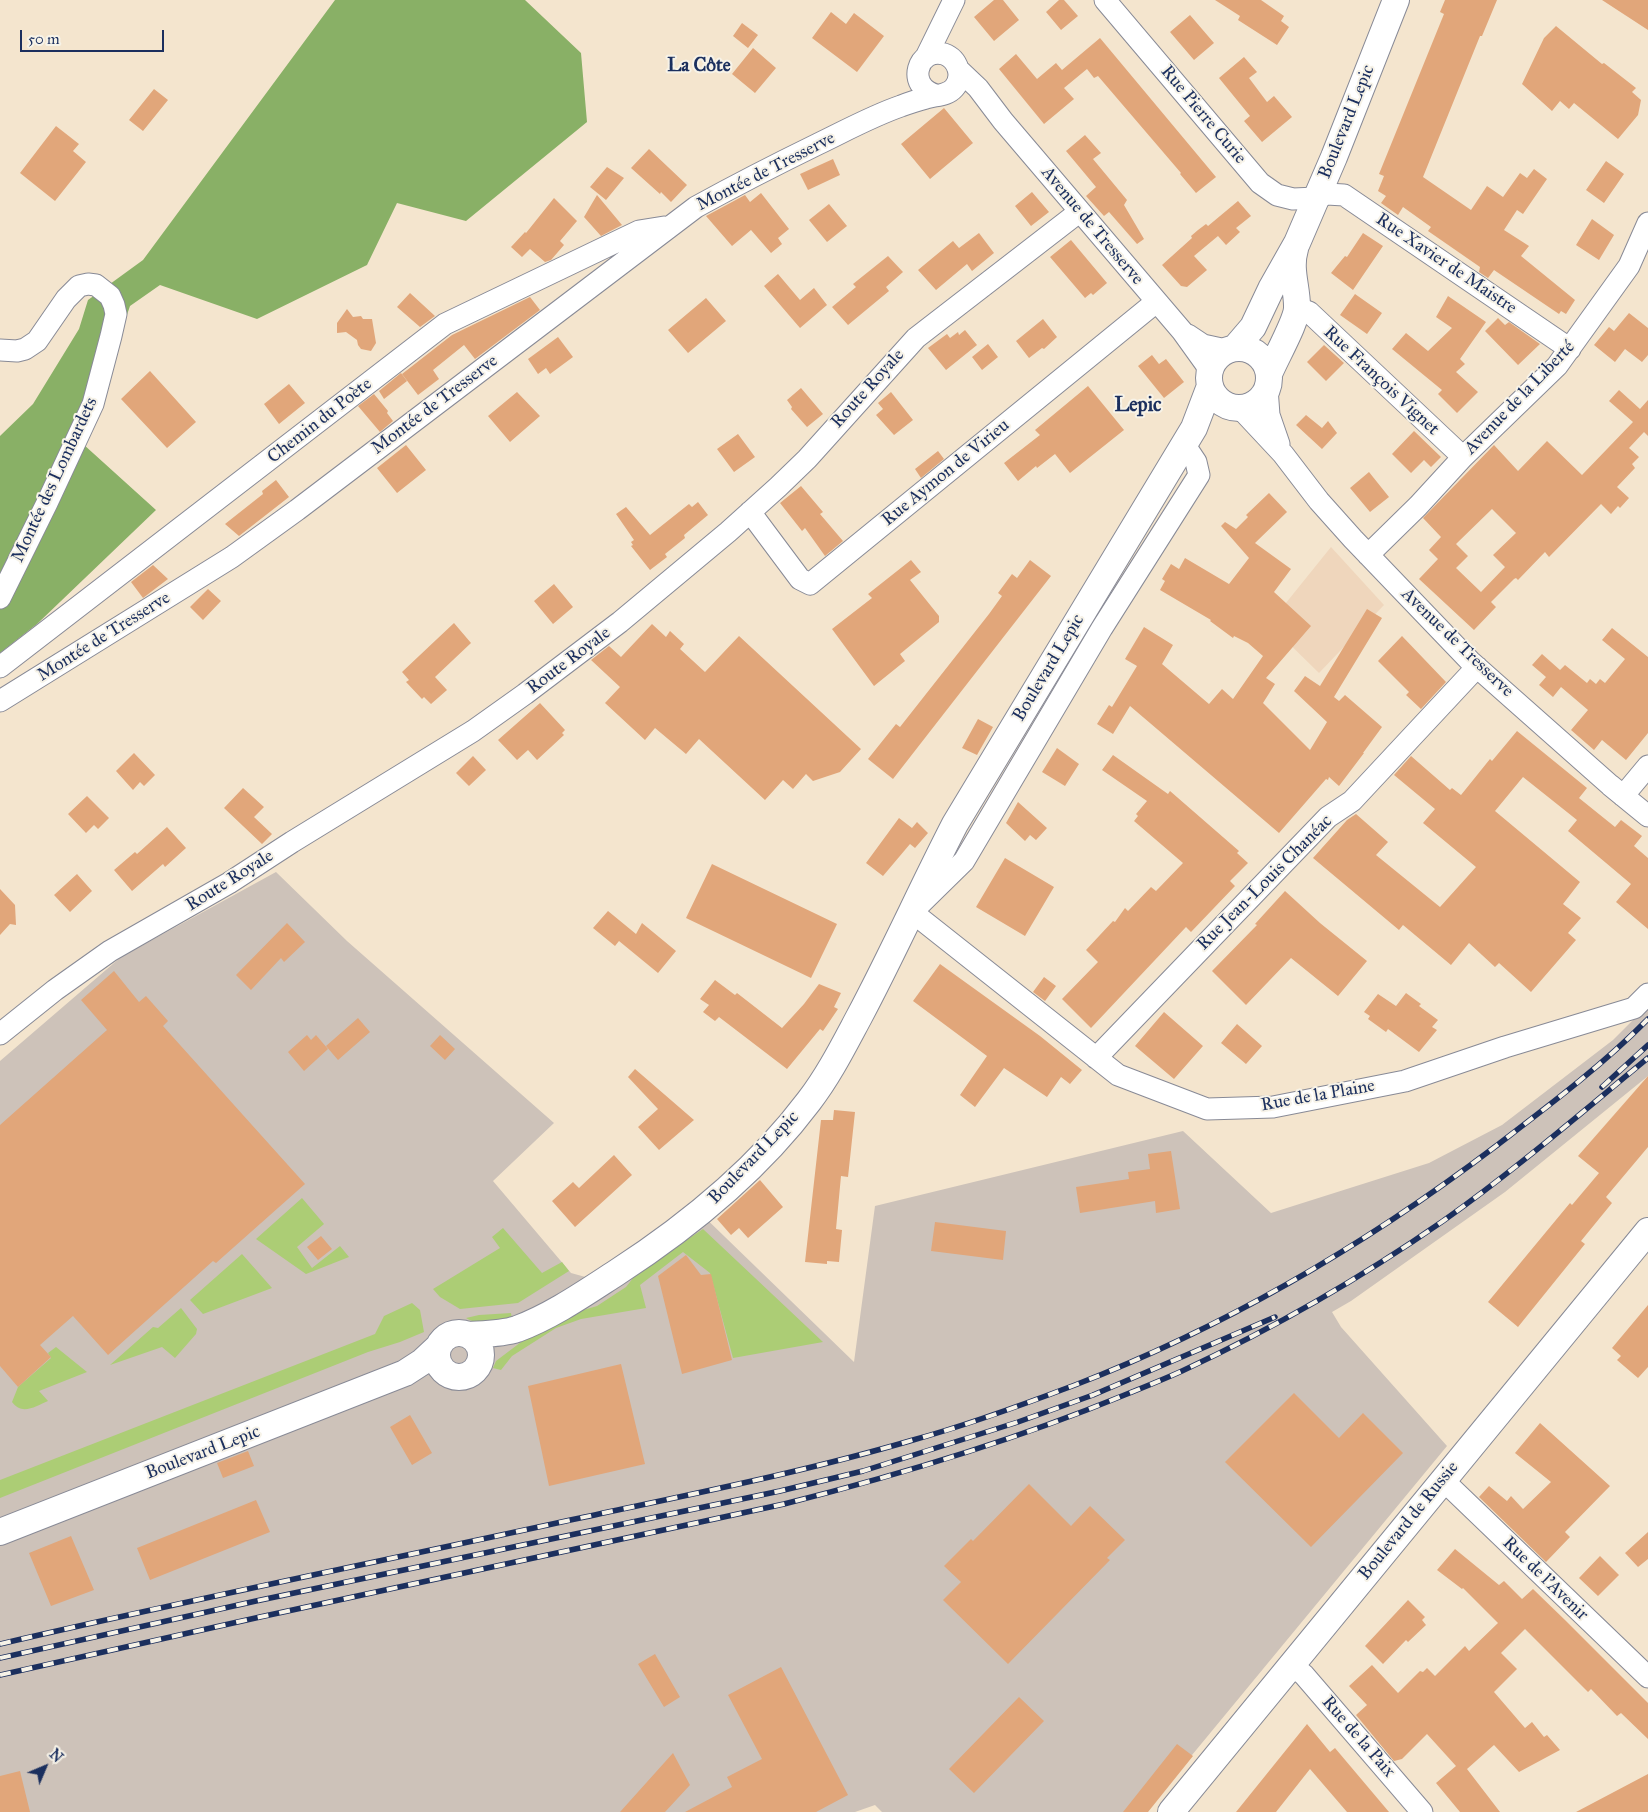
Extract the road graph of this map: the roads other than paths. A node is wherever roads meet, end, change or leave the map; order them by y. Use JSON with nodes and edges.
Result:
{"nodes":[{"id":1,"x":1105,"y":0,"type":"edge"},
{"id":2,"x":1396,"y":0,"type":"edge"},
{"id":3,"x":949,"y":10,"type":"edge"},
{"id":4,"x":955,"y":64,"type":"junction"},
{"id":5,"x":922,"y":66,"type":"junction"},
{"id":6,"x":941,"y":94,"type":"junction"},
{"id":7,"x":874,"y":116,"type":"junction"},
{"id":8,"x":1003,"y":121,"type":"junction"},
{"id":9,"x":1317,"y":198,"type":"junction"},
{"id":10,"x":1080,"y":212,"type":"junction"},
{"id":11,"x":1648,"y":223,"type":"edge"},
{"id":12,"x":670,"y":226,"type":"junction"},
{"id":13,"x":1296,"y":243,"type":"junction"},
{"id":14,"x":1156,"y":302,"type":"junction"},
{"id":15,"x":1298,"y":308,"type":"junction"},
{"id":16,"x":1570,"y":349,"type":"junction"},
{"id":17,"x":0,"y":350,"type":"edge"},
{"id":18,"x":1220,"y":363,"type":"junction"},
{"id":19,"x":1268,"y":381,"type":"junction"},
{"id":20,"x":1234,"y":407,"type":"junction"},
{"id":21,"x":1189,"y":436,"type":"junction"},
{"id":22,"x":1283,"y":454,"type":"junction"},
{"id":23,"x":1463,"y":457,"type":"junction"},
{"id":24,"x":750,"y":512,"type":"junction"},
{"id":25,"x":1368,"y":555,"type":"junction"},
{"id":26,"x":0,"y":598,"type":"edge"},
{"id":27,"x":82,"y":650,"type":"junction"},
{"id":28,"x":0,"y":667,"type":"edge"},
{"id":29,"x":1477,"y":667,"type":"junction"},
{"id":30,"x":0,"y":689,"type":"edge"},
{"id":31,"x":0,"y":701,"type":"edge"},
{"id":32,"x":1648,"y":766,"type":"edge"},
{"id":33,"x":1623,"y":796,"type":"junction"},
{"id":34,"x":1648,"y":816,"type":"edge"},
{"id":35,"x":912,"y":912,"type":"junction"},
{"id":36,"x":1648,"y":994,"type":"edge"},
{"id":37,"x":0,"y":1034,"type":"edge"},
{"id":38,"x":1096,"y":1058,"type":"junction"},
{"id":39,"x":1648,"y":1231,"type":"edge"},
{"id":40,"x":1648,"y":1254,"type":"edge"},
{"id":41,"x":517,"y":1329,"type":"junction"},
{"id":42,"x":1573,"y":1334,"type":"junction"},
{"id":43,"x":469,"y":1335,"type":"junction"},
{"id":44,"x":437,"y":1348,"type":"junction"},
{"id":45,"x":480,"y":1361,"type":"junction"},
{"id":46,"x":405,"y":1373,"type":"junction"},
{"id":47,"x":447,"y":1374,"type":"junction"},
{"id":48,"x":1448,"y":1486,"type":"junction"},
{"id":49,"x":0,"y":1532,"type":"edge"},
{"id":50,"x":1298,"y":1670,"type":"junction"},
{"id":51,"x":1648,"y":1677,"type":"edge"},
{"id":52,"x":1171,"y":1812,"type":"edge"},
{"id":53,"x":1192,"y":1812,"type":"edge"},
{"id":54,"x":1422,"y":1812,"type":"edge"}],
"edges":[{"from":1,"to":9,"type":"street","name":"Rue Pierre Curie"},
{"from":2,"to":9,"type":"main road","name":"Boulevard Lepic"},
{"from":3,"to":4,"type":"street"},
{"from":3,"to":5,"type":"street"},
{"from":4,"to":5,"type":"street"},
{"from":4,"to":6,"type":"street"},
{"from":4,"to":8,"type":"street","name":"Avenue de Tresserve"},
{"from":5,"to":6,"type":"street","name":"Avenue de Tresserve"},
{"from":5,"to":7,"type":"street"},
{"from":6,"to":7,"type":"street"},
{"from":6,"to":8,"type":"street","name":"Avenue de Tresserve"},
{"from":7,"to":12,"type":"street","name":"Montée de Tresserve"},
{"from":8,"to":10,"type":"street","name":"Avenue de Tresserve"},
{"from":9,"to":13,"type":"main road","name":"Boulevard Lepic"},
{"from":9,"to":16,"type":"street","name":"Rue Xavier de Maistre"},
{"from":10,"to":14,"type":"street","name":"Avenue de Tresserve"},
{"from":10,"to":24,"type":"street","name":"Route Royale"},
{"from":11,"to":16,"type":"street","name":"Avenue de la Liberté"},
{"from":12,"to":27,"type":"street","name":"Montée de Tresserve"},
{"from":12,"to":28,"type":"street","name":"Chemin du Poète"},
{"from":13,"to":15,"type":"main road","name":"Boulevard Lepic"},
{"from":13,"to":18,"type":"main road","name":"Boulevard Lepic"},
{"from":14,"to":18,"type":"street","name":"Avenue de Tresserve"},
{"from":14,"to":24,"type":"street","name":"Rue Aymon de Virieu"},
{"from":15,"to":19,"type":"main road","name":"Boulevard Lepic"},
{"from":15,"to":23,"type":"street","name":"Rue François Vignet"},
{"from":16,"to":23,"type":"street","name":"Avenue de la Liberté"},
{"from":17,"to":26,"type":"street","name":"Montée des Lombardets"},
{"from":18,"to":19,"type":"main road"},
{"from":18,"to":20,"type":"main road"},
{"from":18,"to":21,"type":"main road","name":"Boulevard Lepic"},
{"from":19,"to":20,"type":"main road"},
{"from":19,"to":22,"type":"street","name":"Avenue de Tresserve"},
{"from":20,"to":21,"type":"main road","name":"Boulevard Lepic"},
{"from":20,"to":22,"type":"street","name":"Avenue de Tresserve"},
{"from":21,"to":35,"type":"main road","name":"Boulevard Lepic"},
{"from":21,"to":35,"type":"street","name":"Boulevard Lepic"},
{"from":22,"to":25,"type":"street","name":"Avenue de Tresserve"},
{"from":23,"to":25,"type":"street","name":"Avenue de la Liberté"},
{"from":24,"to":37,"type":"street","name":"Route Royale"},
{"from":25,"to":29,"type":"street","name":"Avenue de Tresserve"},
{"from":27,"to":30,"type":"street"},
{"from":27,"to":31,"type":"street","name":"Montée de Tresserve"},
{"from":29,"to":33,"type":"street","name":"Avenue de Tresserve"},
{"from":29,"to":38,"type":"street","name":"Rue Jean-Louis Chanéac"},
{"from":32,"to":33,"type":"street"},
{"from":33,"to":34,"type":"street","name":"Avenue de Tresserve"},
{"from":35,"to":38,"type":"street","name":"Rue de la Plaine"},
{"from":35,"to":41,"type":"main road","name":"Boulevard Lepic"},
{"from":36,"to":38,"type":"street","name":"Rue de la Plaine"},
{"from":39,"to":42,"type":"main road","name":"Boulevard de Russie"},
{"from":40,"to":42,"type":"main road","name":"Boulevard de Russie"},
{"from":41,"to":43,"type":"main road","name":"Boulevard Lepic"},
{"from":41,"to":45,"type":"main road","name":"Boulevard Lepic"},
{"from":42,"to":48,"type":"main road","name":"Boulevard de Russie"},
{"from":43,"to":44,"type":"main road"},
{"from":43,"to":45,"type":"main road"},
{"from":44,"to":46,"type":"main road","name":"Boulevard Lepic"},
{"from":44,"to":47,"type":"main road"},
{"from":45,"to":47,"type":"main road"},
{"from":46,"to":47,"type":"main road","name":"Boulevard Lepic"},
{"from":46,"to":49,"type":"main road","name":"Boulevard Lepic"},
{"from":48,"to":50,"type":"main road","name":"Boulevard de Russie"},
{"from":48,"to":51,"type":"street","name":"Rue de l'Avenir"},
{"from":50,"to":52,"type":"main road","name":"Boulevard de Russie"},
{"from":50,"to":53,"type":"main road","name":"Boulevard de Russie"},
{"from":50,"to":54,"type":"street","name":"Rue de la Paix"}]}
